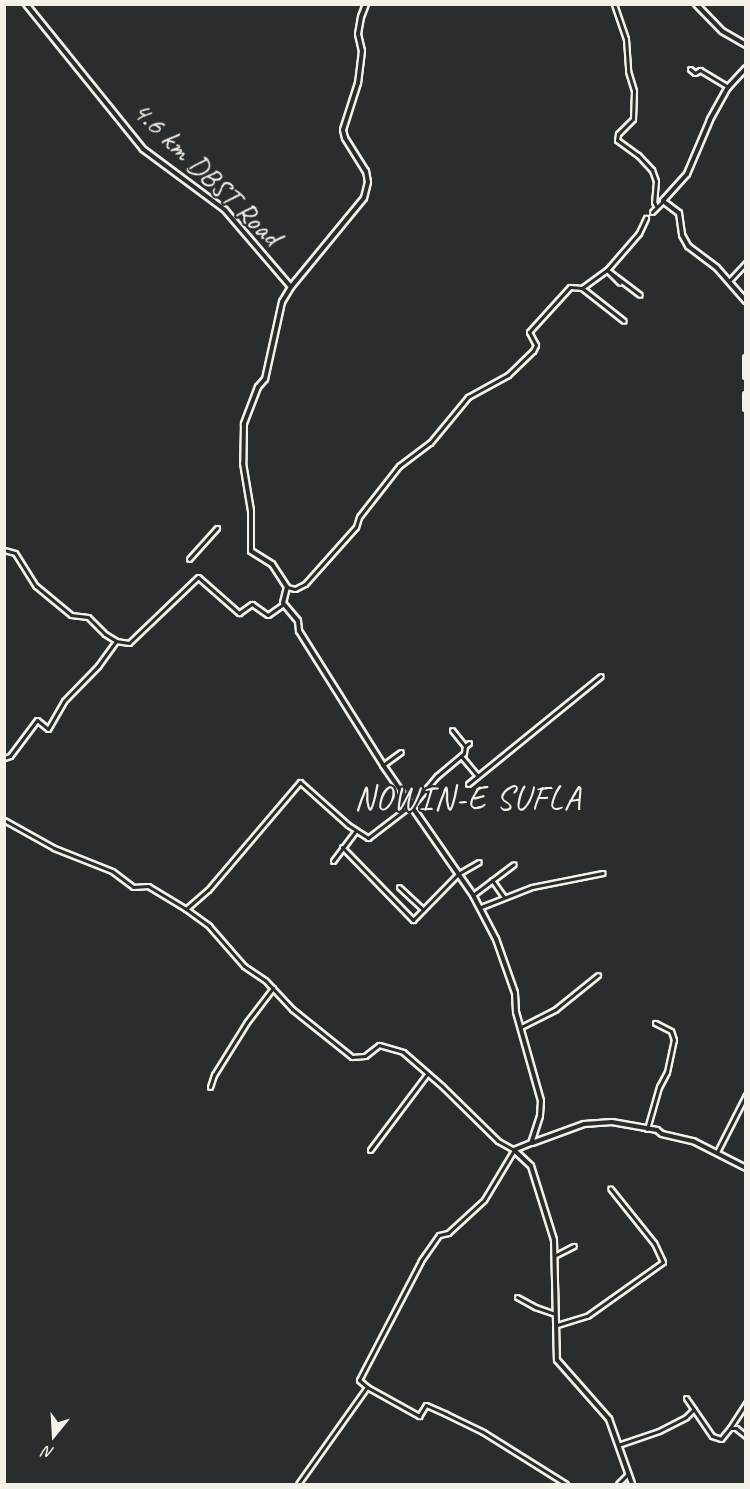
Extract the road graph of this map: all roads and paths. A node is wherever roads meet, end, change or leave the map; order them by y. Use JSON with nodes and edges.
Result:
{"nodes":[{"id":1,"x":26,"y":4,"type":"edge"},
{"id":2,"x":614,"y":4,"type":"edge"},
{"id":3,"x":696,"y":4,"type":"edge"},
{"id":4,"x":365,"y":5,"type":"edge"},
{"id":5,"x":746,"y":45,"type":"edge"},
{"id":6,"x":746,"y":68,"type":"edge"},
{"id":7,"x":690,"y":69,"type":"dead end"},
{"id":8,"x":728,"y":87,"type":"junction"},
{"id":9,"x":663,"y":201,"type":"junction"},
{"id":10,"x":656,"y":206,"type":"junction"},
{"id":11,"x":652,"y":212,"type":"dead end"},
{"id":12,"x":646,"y":218,"type":"dead end"},
{"id":13,"x":746,"y":263,"type":"edge"},
{"id":14,"x":607,"y":270,"type":"junction"},
{"id":15,"x":729,"y":281,"type":"junction"},
{"id":16,"x":620,"y":282,"type":"dead end"},
{"id":17,"x":291,"y":287,"type":"junction"},
{"id":18,"x":582,"y":288,"type":"junction"},
{"id":19,"x":640,"y":296,"type":"dead end"},
{"id":20,"x":746,"y":301,"type":"edge"},
{"id":21,"x":624,"y":321,"type":"dead end"},
{"id":22,"x":746,"y":358,"type":"edge"},
{"id":23,"x":746,"y":376,"type":"edge"},
{"id":24,"x":746,"y":395,"type":"edge"},
{"id":25,"x":746,"y":408,"type":"edge"},
{"id":26,"x":217,"y":528,"type":"dead end"},
{"id":27,"x":4,"y":550,"type":"edge"},
{"id":28,"x":189,"y":559,"type":"dead end"},
{"id":29,"x":287,"y":587,"type":"junction"},
{"id":30,"x":284,"y":604,"type":"junction"},
{"id":31,"x":116,"y":641,"type":"junction"},
{"id":32,"x":601,"y":676,"type":"dead end"},
{"id":33,"x":452,"y":730,"type":"dead end"},
{"id":34,"x":469,"y":743,"type":"dead end"},
{"id":35,"x":465,"y":746,"type":"junction"},
{"id":36,"x":401,"y":752,"type":"dead end"},
{"id":37,"x":461,"y":756,"type":"junction"},
{"id":38,"x":4,"y":758,"type":"edge"},
{"id":39,"x":383,"y":765,"type":"junction"},
{"id":40,"x":477,"y":775,"type":"junction"},
{"id":41,"x":468,"y":784,"type":"dead end"},
{"id":42,"x":411,"y":803,"type":"junction"},
{"id":43,"x":4,"y":820,"type":"edge"},
{"id":44,"x":356,"y":831,"type":"junction"},
{"id":45,"x":342,"y":847,"type":"junction"},
{"id":46,"x":333,"y":861,"type":"dead end"},
{"id":47,"x":479,"y":862,"type":"dead end"},
{"id":48,"x":514,"y":864,"type":"dead end"},
{"id":49,"x":603,"y":873,"type":"dead end"},
{"id":50,"x":458,"y":874,"type":"junction"},
{"id":51,"x":492,"y":880,"type":"junction"},
{"id":52,"x":399,"y":887,"type":"dead end"},
{"id":53,"x":473,"y":895,"type":"junction"},
{"id":54,"x":504,"y":897,"type":"junction"},
{"id":55,"x":481,"y":907,"type":"junction"},
{"id":56,"x":186,"y":909,"type":"junction"},
{"id":57,"x":423,"y":909,"type":"junction"},
{"id":58,"x":598,"y":975,"type":"dead end"},
{"id":59,"x":273,"y":988,"type":"junction"},
{"id":60,"x":655,"y":1023,"type":"dead end"},
{"id":61,"x":521,"y":1027,"type":"junction"},
{"id":62,"x":428,"y":1074,"type":"junction"},
{"id":63,"x":210,"y":1087,"type":"dead end"},
{"id":64,"x":746,"y":1095,"type":"edge"},
{"id":65,"x":646,"y":1129,"type":"junction"},
{"id":66,"x":531,"y":1143,"type":"junction"},
{"id":67,"x":370,"y":1150,"type":"dead end"},
{"id":68,"x":514,"y":1150,"type":"junction"},
{"id":69,"x":717,"y":1152,"type":"junction"},
{"id":70,"x":746,"y":1168,"type":"edge"},
{"id":71,"x":610,"y":1188,"type":"dead end"},
{"id":72,"x":574,"y":1246,"type":"dead end"},
{"id":73,"x":556,"y":1255,"type":"junction"},
{"id":74,"x":517,"y":1297,"type":"dead end"},
{"id":75,"x":557,"y":1314,"type":"junction"},
{"id":76,"x":557,"y":1325,"type":"junction"},
{"id":77,"x":366,"y":1387,"type":"junction"},
{"id":78,"x":686,"y":1398,"type":"dead end"},
{"id":79,"x":746,"y":1403,"type":"edge"},
{"id":80,"x":694,"y":1409,"type":"junction"},
{"id":81,"x":730,"y":1428,"type":"junction"},
{"id":82,"x":746,"y":1436,"type":"edge"},
{"id":83,"x":618,"y":1445,"type":"junction"},
{"id":84,"x":628,"y":1474,"type":"junction"},
{"id":85,"x":298,"y":1485,"type":"edge"},
{"id":86,"x":566,"y":1485,"type":"edge"},
{"id":87,"x":618,"y":1485,"type":"edge"},
{"id":88,"x":632,"y":1485,"type":"edge"}],
"edges":[{"from":1,"to":17,"type":"street","name":"4.6 km DBST Road"},
{"from":2,"to":10,"type":"street"},
{"from":3,"to":5,"type":"street"},
{"from":4,"to":17,"type":"street"},
{"from":6,"to":8,"type":"street"},
{"from":7,"to":8,"type":"street"},
{"from":8,"to":9,"type":"street"},
{"from":9,"to":10,"type":"street"},
{"from":9,"to":15,"type":"street"},
{"from":10,"to":11,"type":"street"},
{"from":12,"to":14,"type":"street"},
{"from":13,"to":15,"type":"street"},
{"from":14,"to":16,"type":"street"},
{"from":14,"to":18,"type":"street"},
{"from":14,"to":19,"type":"street"},
{"from":15,"to":20,"type":"street"},
{"from":17,"to":29,"type":"street"},
{"from":18,"to":21,"type":"street"},
{"from":18,"to":29,"type":"street"},
{"from":22,"to":23,"type":"street"},
{"from":24,"to":25,"type":"street"},
{"from":26,"to":28,"type":"street"},
{"from":27,"to":31,"type":"street"},
{"from":29,"to":30,"type":"street"},
{"from":30,"to":31,"type":"street"},
{"from":30,"to":39,"type":"street"},
{"from":31,"to":38,"type":"street"},
{"from":32,"to":40,"type":"street"},
{"from":33,"to":35,"type":"street"},
{"from":34,"to":35,"type":"street"},
{"from":35,"to":37,"type":"street"},
{"from":36,"to":39,"type":"street"},
{"from":37,"to":40,"type":"street"},
{"from":37,"to":42,"type":"street"},
{"from":39,"to":42,"type":"street"},
{"from":40,"to":41,"type":"street"},
{"from":42,"to":44,"type":"street"},
{"from":42,"to":50,"type":"street"},
{"from":43,"to":56,"type":"street"},
{"from":44,"to":45,"type":"street"},
{"from":44,"to":56,"type":"street"},
{"from":45,"to":46,"type":"street"},
{"from":45,"to":57,"type":"street"},
{"from":47,"to":50,"type":"street"},
{"from":48,"to":51,"type":"street"},
{"from":49,"to":54,"type":"street"},
{"from":50,"to":53,"type":"street"},
{"from":50,"to":57,"type":"street"},
{"from":51,"to":53,"type":"street"},
{"from":51,"to":54,"type":"street"},
{"from":52,"to":57,"type":"street"},
{"from":53,"to":55,"type":"street"},
{"from":54,"to":55,"type":"street"},
{"from":55,"to":61,"type":"street"},
{"from":56,"to":59,"type":"street"},
{"from":58,"to":61,"type":"street"},
{"from":59,"to":62,"type":"street"},
{"from":59,"to":63,"type":"street"},
{"from":60,"to":65,"type":"street"},
{"from":61,"to":66,"type":"street"},
{"from":62,"to":67,"type":"street"},
{"from":62,"to":68,"type":"street"},
{"from":64,"to":69,"type":"street"},
{"from":65,"to":66,"type":"street"},
{"from":65,"to":69,"type":"street"},
{"from":66,"to":68,"type":"street"},
{"from":68,"to":73,"type":"street"},
{"from":68,"to":77,"type":"street"},
{"from":69,"to":70,"type":"street"},
{"from":71,"to":76,"type":"street"},
{"from":72,"to":73,"type":"street"},
{"from":73,"to":75,"type":"street"},
{"from":74,"to":75,"type":"street"},
{"from":75,"to":76,"type":"street"},
{"from":76,"to":83,"type":"street"},
{"from":77,"to":85,"type":"street"},
{"from":77,"to":86,"type":"street"},
{"from":78,"to":80,"type":"street"},
{"from":79,"to":81,"type":"street"},
{"from":80,"to":81,"type":"street"},
{"from":80,"to":83,"type":"street"},
{"from":81,"to":82,"type":"street"},
{"from":83,"to":84,"type":"street"},
{"from":84,"to":87,"type":"street"},
{"from":84,"to":88,"type":"street"}]}
